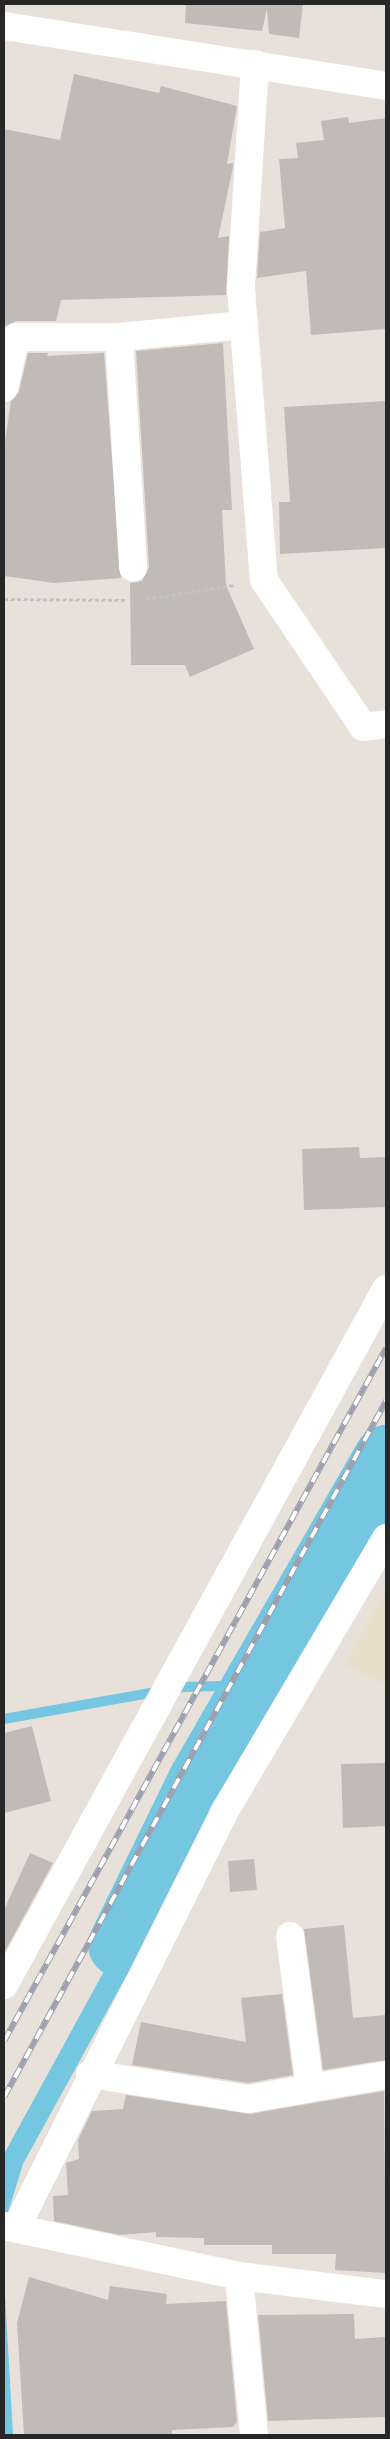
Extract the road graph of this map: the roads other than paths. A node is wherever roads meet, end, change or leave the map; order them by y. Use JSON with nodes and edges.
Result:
{"nodes":[{"id":1,"x":4,"y":26,"type":"edge"},
{"id":2,"x":255,"y":64,"type":"junction"},
{"id":3,"x":386,"y":86,"type":"edge"},
{"id":4,"x":244,"y":325,"type":"junction"},
{"id":5,"x":119,"y":337,"type":"junction"},
{"id":6,"x":4,"y":388,"type":"edge"},
{"id":7,"x":133,"y":568,"type":"dead end"},
{"id":8,"x":386,"y":724,"type":"edge"},
{"id":9,"x":386,"y":1289,"type":"edge"},
{"id":10,"x":386,"y":1538,"type":"edge"},
{"id":11,"x":290,"y":1936,"type":"dead end"},
{"id":12,"x":4,"y":1985,"type":"edge"},
{"id":13,"x":90,"y":2074,"type":"junction"},
{"id":14,"x":386,"y":2075,"type":"edge"},
{"id":15,"x":310,"y":2088,"type":"junction"},
{"id":16,"x":10,"y":2227,"type":"edge"},
{"id":17,"x":239,"y":2276,"type":"junction"},
{"id":18,"x":386,"y":2294,"type":"edge"},
{"id":19,"x":254,"y":2435,"type":"edge"}],
"edges":[{"from":1,"to":2,"type":"street"},
{"from":2,"to":3,"type":"street"},
{"from":2,"to":4,"type":"street"},
{"from":4,"to":5,"type":"street"},
{"from":4,"to":8,"type":"street"},
{"from":5,"to":6,"type":"street"},
{"from":5,"to":7,"type":"street"},
{"from":9,"to":12,"type":"street"},
{"from":10,"to":13,"type":"street"},
{"from":11,"to":15,"type":"street"},
{"from":13,"to":15,"type":"street"},
{"from":13,"to":16,"type":"street"},
{"from":14,"to":15,"type":"street"},
{"from":16,"to":17,"type":"street"},
{"from":17,"to":18,"type":"street"},
{"from":17,"to":19,"type":"street"}]}
